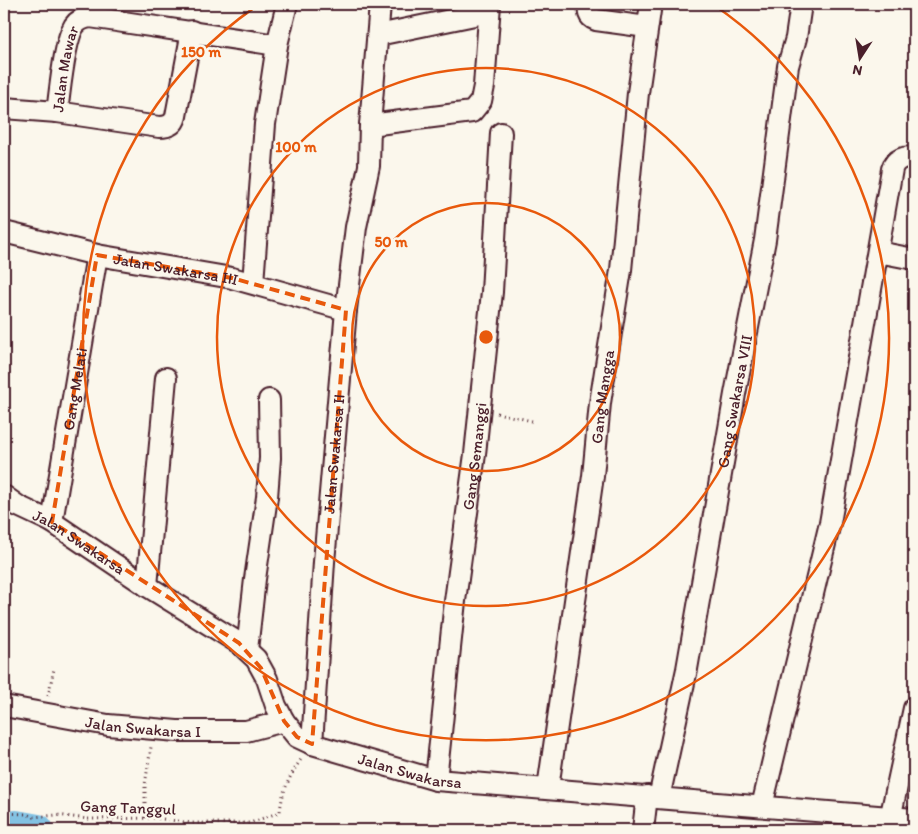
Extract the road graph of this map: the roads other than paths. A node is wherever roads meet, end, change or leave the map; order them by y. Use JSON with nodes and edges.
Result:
{"nodes":[{"id":1,"x":286,"y":4,"type":"edge"},
{"id":2,"x":380,"y":4,"type":"edge"},
{"id":3,"x":589,"y":4,"type":"edge"},
{"id":4,"x":651,"y":4,"type":"edge"},
{"id":5,"x":801,"y":4,"type":"edge"},
{"id":6,"x":490,"y":8,"type":"edge"},
{"id":7,"x":647,"y":27,"type":"junction"},
{"id":8,"x":192,"y":31,"type":"junction"},
{"id":9,"x":378,"y":35,"type":"junction"},
{"id":10,"x":277,"y":45,"type":"junction"},
{"id":11,"x":4,"y":108,"type":"edge"},
{"id":12,"x":57,"y":112,"type":"junction"},
{"id":13,"x":370,"y":125,"type":"junction"},
{"id":14,"x":501,"y":133,"type":"dead end"},
{"id":15,"x":914,"y":158,"type":"edge"},
{"id":16,"x":4,"y":232,"type":"edge"},
{"id":17,"x":878,"y":252,"type":"junction"},
{"id":18,"x":97,"y":255,"type":"junction"},
{"id":19,"x":914,"y":259,"type":"edge"},
{"id":20,"x":253,"y":283,"type":"junction"},
{"id":21,"x":346,"y":310,"type":"junction"},
{"id":22,"x":166,"y":378,"type":"dead end"},
{"id":23,"x":269,"y":400,"type":"dead end"},
{"id":24,"x":4,"y":496,"type":"edge"},
{"id":25,"x":52,"y":522,"type":"junction"},
{"id":26,"x":147,"y":586,"type":"junction"},
{"id":27,"x":247,"y":650,"type":"junction"},
{"id":28,"x":4,"y":706,"type":"edge"},
{"id":29,"x":914,"y":708,"type":"edge"},
{"id":30,"x":284,"y":721,"type":"junction"},
{"id":31,"x":312,"y":744,"type":"junction"},
{"id":32,"x":436,"y":780,"type":"junction"},
{"id":33,"x":548,"y":788,"type":"junction"},
{"id":34,"x":762,"y":806,"type":"junction"},
{"id":35,"x":649,"y":810,"type":"edge"},
{"id":36,"x":914,"y":819,"type":"edge"},
{"id":37,"x":889,"y":823,"type":"edge"}],
"edges":[{"from":1,"to":10,"type":"street"},
{"from":2,"to":9,"type":"street","name":"Jalan Swakarsa II"},
{"from":3,"to":7,"type":"street"},
{"from":4,"to":7,"type":"street","name":"Gang Mangga"},
{"from":5,"to":35,"type":"street","name":"Gang Swakarsa VIII"},
{"from":6,"to":9,"type":"street"},
{"from":6,"to":13,"type":"street"},
{"from":7,"to":33,"type":"street","name":"Gang Mangga"},
{"from":8,"to":10,"type":"street","name":"Jalan Mawar"},
{"from":8,"to":12,"type":"street","name":"Jalan Mawar"},
{"from":8,"to":12,"type":"street","name":"Jalan Mawar"},
{"from":9,"to":13,"type":"street","name":"Jalan Swakarsa II"},
{"from":10,"to":20,"type":"street"},
{"from":11,"to":12,"type":"street"},
{"from":13,"to":21,"type":"street","name":"Jalan Swakarsa II"},
{"from":14,"to":32,"type":"street","name":"Gang Semanggi"},
{"from":15,"to":17,"type":"street"},
{"from":16,"to":18,"type":"street","name":"Jalan Swakarsa III"},
{"from":17,"to":19,"type":"street"},
{"from":17,"to":34,"type":"street"},
{"from":18,"to":20,"type":"street","name":"Jalan Swakarsa III"},
{"from":18,"to":25,"type":"street","name":"Gang Melati"},
{"from":20,"to":21,"type":"street","name":"Jalan Swakarsa III"},
{"from":21,"to":31,"type":"street","name":"Jalan Swakarsa II"},
{"from":22,"to":26,"type":"street"},
{"from":23,"to":27,"type":"street"},
{"from":24,"to":25,"type":"street","name":"Jalan Swakarsa"},
{"from":25,"to":26,"type":"street","name":"Jalan Swakarsa"},
{"from":26,"to":27,"type":"street","name":"Jalan Swakarsa"},
{"from":27,"to":30,"type":"street","name":"Jalan Swakarsa"},
{"from":28,"to":30,"type":"street","name":"Jalan Swakarsa I"},
{"from":29,"to":37,"type":"street"},
{"from":30,"to":31,"type":"street","name":"Jalan Swakarsa"},
{"from":31,"to":32,"type":"street","name":"Jalan Swakarsa"},
{"from":32,"to":33,"type":"street","name":"Jalan Swakarsa"},
{"from":33,"to":35,"type":"street","name":"Jalan Swakarsa"},
{"from":34,"to":35,"type":"street","name":"Jalan Swakarsa"},
{"from":34,"to":37,"type":"street","name":"Jalan Swakarsa"},
{"from":36,"to":37,"type":"street","name":"Jalan Swakarsa"}]}
